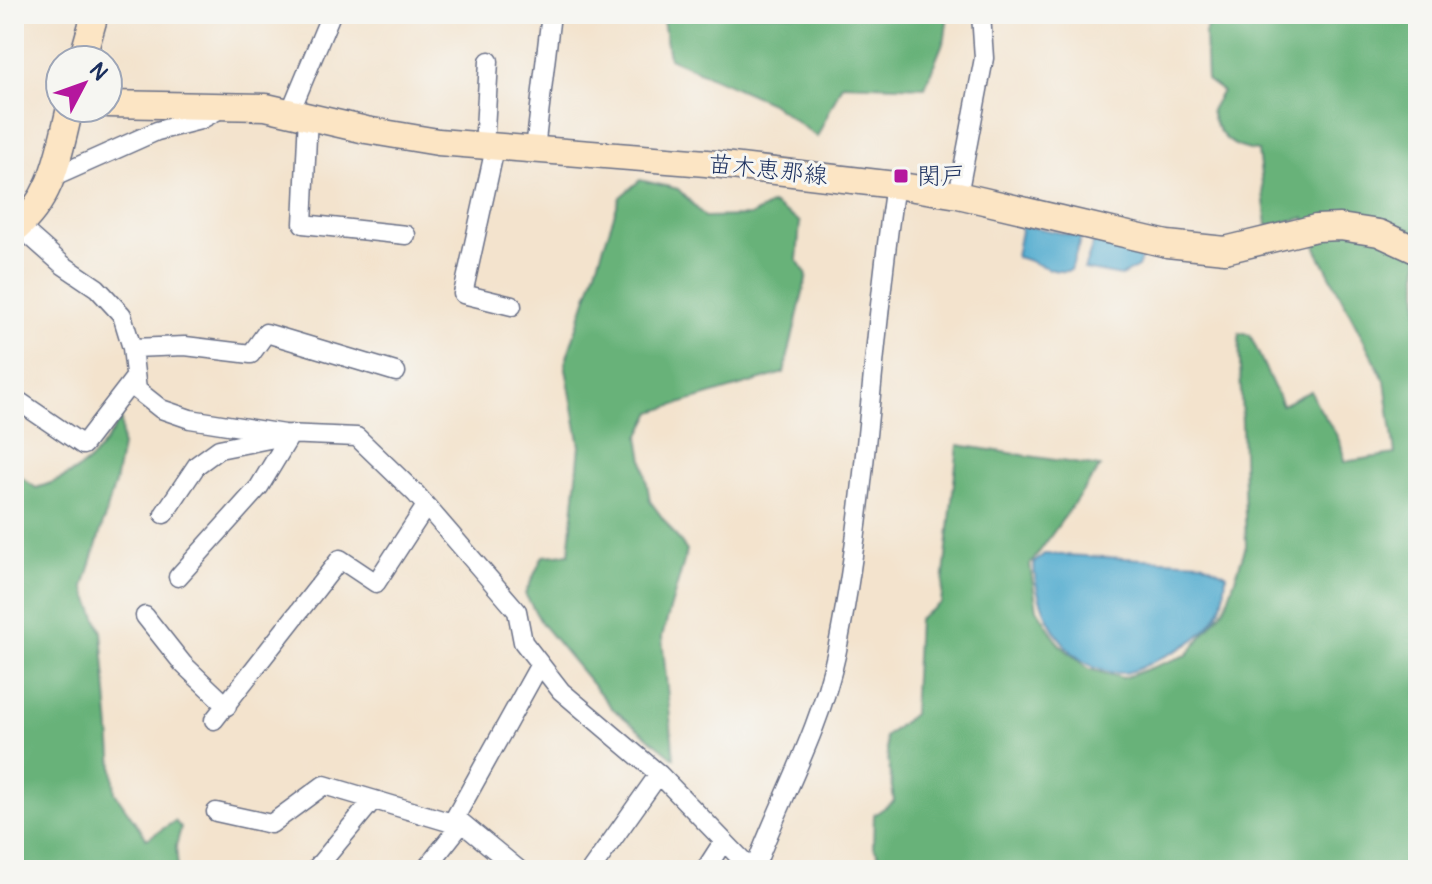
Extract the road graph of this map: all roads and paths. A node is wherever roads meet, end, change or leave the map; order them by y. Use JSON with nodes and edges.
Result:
{"nodes":[{"id":1,"x":95,"y":14,"type":"edge"},
{"id":2,"x":331,"y":14,"type":"edge"},
{"id":3,"x":551,"y":14,"type":"edge"},
{"id":4,"x":981,"y":14,"type":"edge"},
{"id":5,"x":87,"y":44,"type":"edge"},
{"id":6,"x":489,"y":61,"type":"dead end"},
{"id":7,"x":124,"y":105,"type":"edge"},
{"id":8,"x":223,"y":108,"type":"junction"},
{"id":9,"x":299,"y":113,"type":"junction"},
{"id":10,"x":66,"y":124,"type":"edge"},
{"id":11,"x":489,"y":147,"type":"junction"},
{"id":12,"x":535,"y":149,"type":"junction"},
{"id":13,"x":54,"y":177,"type":"junction"},
{"id":14,"x":895,"y":185,"type":"junction"},
{"id":15,"x":958,"y":195,"type":"junction"},
{"id":16,"x":16,"y":228,"type":"edge"},
{"id":17,"x":406,"y":235,"type":"dead end"},
{"id":18,"x":1418,"y":251,"type":"edge"},
{"id":19,"x":512,"y":306,"type":"dead end"},
{"id":20,"x":132,"y":348,"type":"junction"},
{"id":21,"x":396,"y":372,"type":"dead end"},
{"id":22,"x":133,"y":380,"type":"junction"},
{"id":23,"x":14,"y":398,"type":"edge"},
{"id":24,"x":291,"y":434,"type":"junction"},
{"id":25,"x":426,"y":506,"type":"junction"},
{"id":26,"x":164,"y":514,"type":"dead end"},
{"id":27,"x":178,"y":577,"type":"dead end"},
{"id":28,"x":145,"y":616,"type":"dead end"},
{"id":29,"x":539,"y":666,"type":"junction"},
{"id":30,"x":227,"y":706,"type":"junction"},
{"id":31,"x":214,"y":720,"type":"dead end"},
{"id":32,"x":659,"y":774,"type":"junction"},
{"id":33,"x":373,"y":800,"type":"junction"},
{"id":34,"x":216,"y":812,"type":"dead end"},
{"id":35,"x":457,"y":823,"type":"junction"},
{"id":36,"x":723,"y":842,"type":"junction"},
{"id":37,"x":315,"y":870,"type":"edge"},
{"id":38,"x":425,"y":870,"type":"edge"},
{"id":39,"x":519,"y":870,"type":"edge"},
{"id":40,"x":591,"y":870,"type":"edge"},
{"id":41,"x":705,"y":870,"type":"edge"},
{"id":42,"x":753,"y":870,"type":"edge"}],
"edges":[{"from":1,"to":5,"type":"main road"},
{"from":2,"to":9,"type":"street"},
{"from":3,"to":12,"type":"street"},
{"from":4,"to":15,"type":"street"},
{"from":6,"to":11,"type":"street"},
{"from":7,"to":8,"type":"main road","name":"苗木恵那線"},
{"from":8,"to":9,"type":"main road","name":"苗木恵那線"},
{"from":8,"to":13,"type":"street"},
{"from":9,"to":11,"type":"main road","name":"苗木恵那線"},
{"from":9,"to":17,"type":"street"},
{"from":10,"to":13,"type":"main road"},
{"from":11,"to":12,"type":"main road","name":"苗木恵那線"},
{"from":11,"to":19,"type":"street"},
{"from":12,"to":14,"type":"main road","name":"苗木恵那線"},
{"from":13,"to":16,"type":"main road"},
{"from":14,"to":15,"type":"main road","name":"苗木恵那線"},
{"from":14,"to":42,"type":"street"},
{"from":15,"to":18,"type":"main road","name":"苗木恵那線"},
{"from":16,"to":20,"type":"street"},
{"from":20,"to":21,"type":"street"},
{"from":20,"to":22,"type":"street"},
{"from":22,"to":23,"type":"street"},
{"from":22,"to":24,"type":"street"},
{"from":24,"to":25,"type":"street"},
{"from":24,"to":26,"type":"street"},
{"from":24,"to":27,"type":"street"},
{"from":25,"to":29,"type":"street"},
{"from":25,"to":30,"type":"street"},
{"from":28,"to":30,"type":"street"},
{"from":29,"to":32,"type":"street"},
{"from":29,"to":35,"type":"street"},
{"from":30,"to":31,"type":"street"},
{"from":32,"to":36,"type":"street"},
{"from":32,"to":40,"type":"street"},
{"from":33,"to":34,"type":"street"},
{"from":33,"to":35,"type":"street"},
{"from":33,"to":37,"type":"street"},
{"from":35,"to":38,"type":"street"},
{"from":35,"to":39,"type":"street"},
{"from":36,"to":41,"type":"street"},
{"from":36,"to":42,"type":"street"}]}
